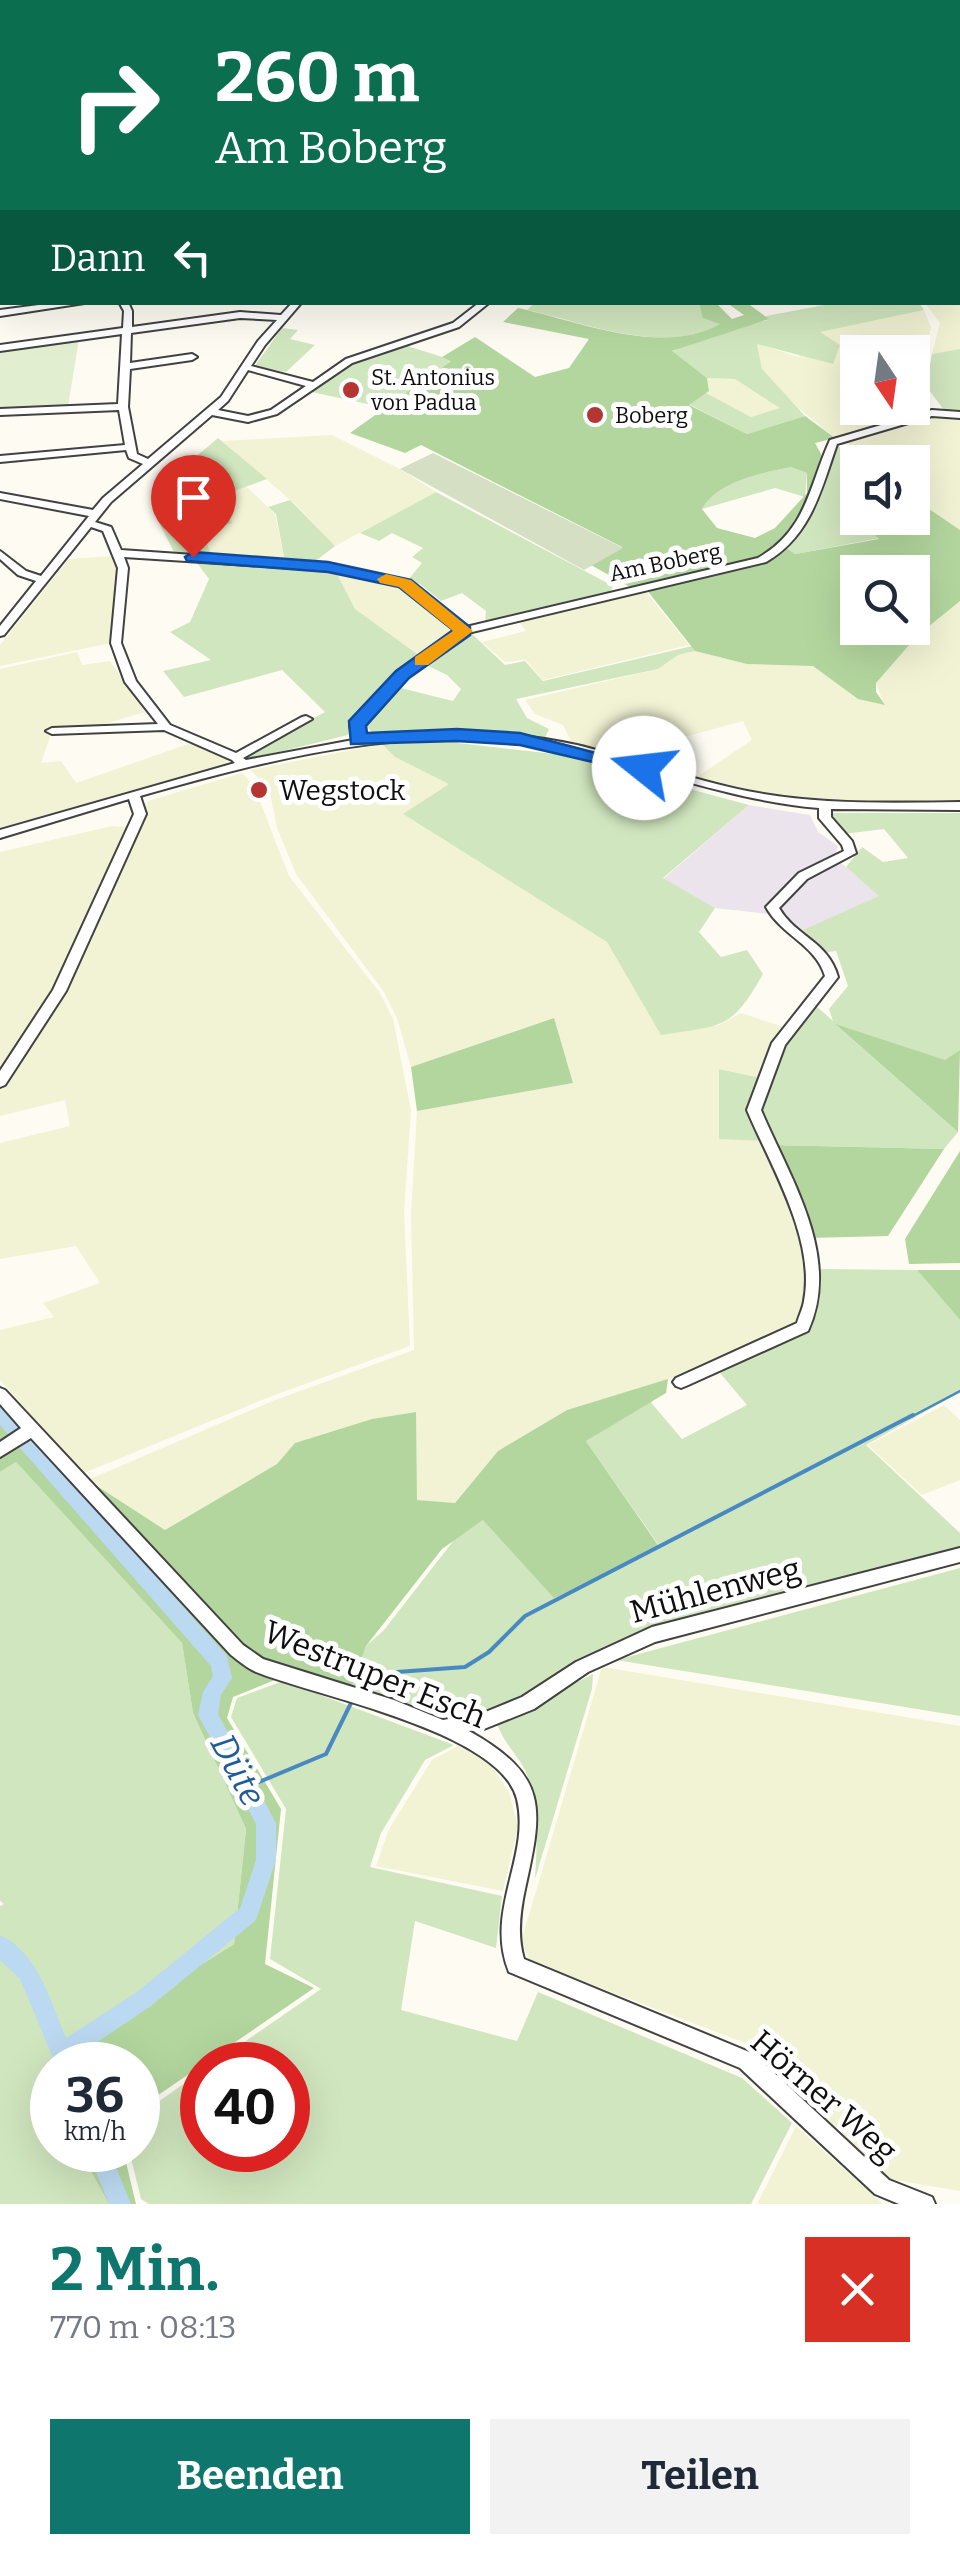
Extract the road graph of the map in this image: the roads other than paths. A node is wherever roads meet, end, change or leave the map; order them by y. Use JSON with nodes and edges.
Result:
{"nodes":[{"id":1,"x":63,"y":305,"type":"edge"},
{"id":2,"x":124,"y":305,"type":"edge"},
{"id":3,"x":238,"y":305,"type":"edge"},
{"id":4,"x":295,"y":305,"type":"edge"},
{"id":5,"x":482,"y":305,"type":"edge"},
{"id":6,"x":0,"y":313,"type":"edge"},
{"id":7,"x":240,"y":315,"type":"junction"},
{"id":8,"x":283,"y":318,"type":"junction"},
{"id":9,"x":127,"y":330,"type":"junction"},
{"id":10,"x":0,"y":348,"type":"edge"},
{"id":11,"x":192,"y":357,"type":"dead end"},
{"id":12,"x":125,"y":367,"type":"junction"},
{"id":13,"x":246,"y":367,"type":"junction"},
{"id":14,"x":311,"y":384,"type":"junction"},
{"id":15,"x":122,"y":407,"type":"junction"},
{"id":16,"x":0,"y":412,"type":"edge"},
{"id":17,"x":212,"y":412,"type":"junction"},
{"id":18,"x":960,"y":414,"type":"edge"},
{"id":19,"x":130,"y":447,"type":"junction"},
{"id":20,"x":0,"y":459,"type":"edge"},
{"id":21,"x":146,"y":462,"type":"junction"},
{"id":22,"x":0,"y":496,"type":"edge"},
{"id":23,"x":92,"y":518,"type":"junction"},
{"id":24,"x":116,"y":554,"type":"junction"},
{"id":25,"x":3,"y":561,"type":"edge"},
{"id":26,"x":43,"y":580,"type":"junction"},
{"id":27,"x":464,"y":631,"type":"junction"},
{"id":28,"x":0,"y":634,"type":"edge"},
{"id":29,"x":306,"y":719,"type":"dead end"},
{"id":30,"x":166,"y":727,"type":"junction"},
{"id":31,"x":52,"y":731,"type":"dead end"},
{"id":32,"x":358,"y":740,"type":"junction"},
{"id":33,"x":243,"y":761,"type":"junction"},
{"id":34,"x":134,"y":797,"type":"junction"},
{"id":35,"x":825,"y":806,"type":"junction"},
{"id":36,"x":960,"y":806,"type":"edge"},
{"id":37,"x":0,"y":834,"type":"edge"},
{"id":38,"x":0,"y":1082,"type":"edge"},
{"id":39,"x":681,"y":1382,"type":"dead end"},
{"id":40,"x":0,"y":1394,"type":"edge"},
{"id":41,"x":18,"y":1438,"type":"edge"},
{"id":42,"x":960,"y":1555,"type":"edge"},
{"id":43,"x":441,"y":1728,"type":"junction"},
{"id":44,"x":516,"y":1965,"type":"joint"},
{"id":45,"x":926,"y":2204,"type":"edge"}],
"edges":[{"from":1,"to":6,"type":"street"},
{"from":2,"to":9,"type":"street"},
{"from":3,"to":7,"type":"street"},
{"from":4,"to":8,"type":"street"},
{"from":5,"to":14,"type":"street"},
{"from":7,"to":8,"type":"street"},
{"from":7,"to":9,"type":"street"},
{"from":8,"to":13,"type":"street"},
{"from":9,"to":10,"type":"street"},
{"from":9,"to":12,"type":"street"},
{"from":11,"to":12,"type":"street"},
{"from":12,"to":15,"type":"street"},
{"from":13,"to":14,"type":"street"},
{"from":13,"to":17,"type":"street"},
{"from":14,"to":17,"type":"street"},
{"from":15,"to":16,"type":"street"},
{"from":15,"to":19,"type":"street"},
{"from":17,"to":21,"type":"street"},
{"from":18,"to":27,"type":"street","name":"Am Boberg"},
{"from":19,"to":20,"type":"street"},
{"from":19,"to":21,"type":"street"},
{"from":21,"to":23,"type":"street"},
{"from":22,"to":23,"type":"street"},
{"from":23,"to":24,"type":"street"},
{"from":23,"to":26,"type":"street"},
{"from":24,"to":27,"type":"street"},
{"from":24,"to":30,"type":"street"},
{"from":25,"to":26,"type":"street"},
{"from":26,"to":28,"type":"street"},
{"from":27,"to":32,"type":"street","name":"Am Boberg"},
{"from":29,"to":33,"type":"street"},
{"from":30,"to":31,"type":"street"},
{"from":30,"to":33,"type":"street"},
{"from":32,"to":33,"type":"street"},
{"from":32,"to":35,"type":"street"},
{"from":33,"to":34,"type":"street"},
{"from":34,"to":37,"type":"street"},
{"from":34,"to":38,"type":"street"},
{"from":35,"to":36,"type":"street"},
{"from":35,"to":39,"type":"street"},
{"from":40,"to":41,"type":"street","name":"Westruper Esch"},
{"from":41,"to":43,"type":"street","name":"Westruper Esch"},
{"from":42,"to":43,"type":"street","name":"Mühlenweg"},
{"from":43,"to":44,"type":"street","name":"Westruper Esch"},
{"from":44,"to":45,"type":"street","name":"Hörner Weg"}]}
